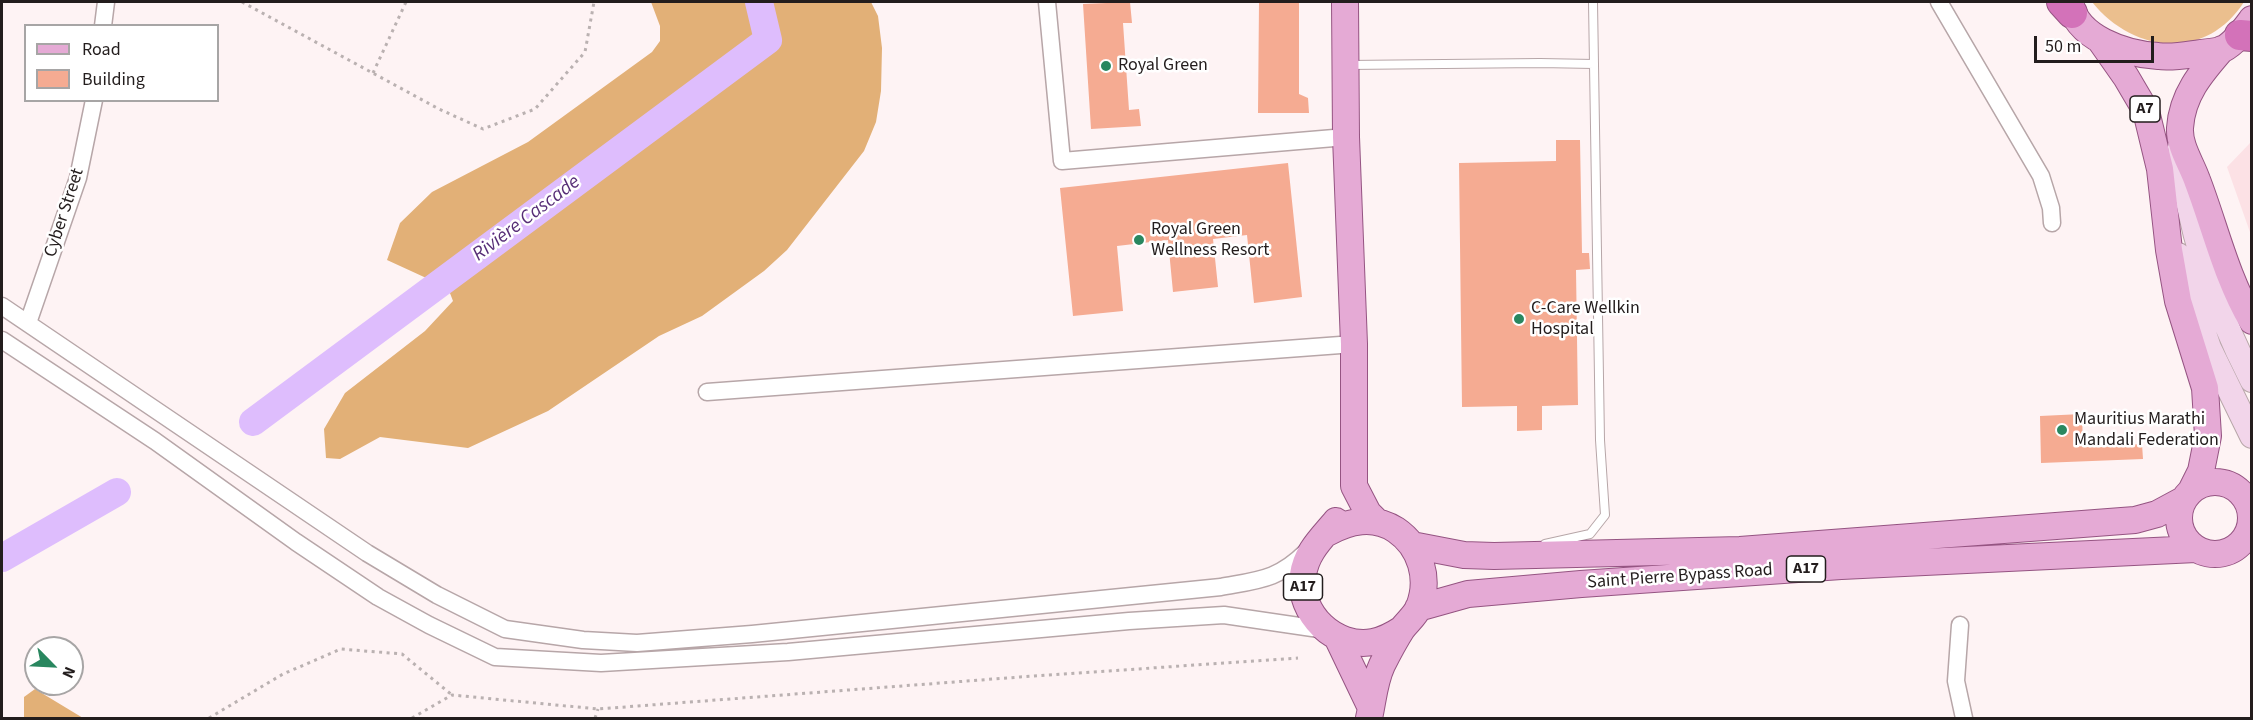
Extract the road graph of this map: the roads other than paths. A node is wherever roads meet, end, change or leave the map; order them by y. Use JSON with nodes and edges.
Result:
{"nodes":[{"id":1,"x":106,"y":2,"type":"edge"},
{"id":2,"x":1047,"y":2,"type":"edge"},
{"id":3,"x":1346,"y":2,"type":"edge"},
{"id":4,"x":1593,"y":2,"type":"edge"},
{"id":5,"x":1939,"y":2,"type":"edge"},
{"id":6,"x":2068,"y":5,"type":"edge"},
{"id":7,"x":103,"y":24,"type":"edge"},
{"id":8,"x":2241,"y":35,"type":"edge"},
{"id":9,"x":2100,"y":40,"type":"junction"},
{"id":10,"x":1594,"y":64,"type":"junction"},
{"id":11,"x":1346,"y":65,"type":"junction"},
{"id":12,"x":94,"y":102,"type":"edge"},
{"id":13,"x":1346,"y":137,"type":"junction"},
{"id":14,"x":2180,"y":139,"type":"junction"},
{"id":15,"x":2163,"y":189,"type":"junction"},
{"id":16,"x":2052,"y":223,"type":"dead end"},
{"id":17,"x":2,"y":306,"type":"edge"},
{"id":18,"x":2252,"y":321,"type":"edge"},
{"id":19,"x":28,"y":323,"type":"junction"},
{"id":20,"x":2,"y":340,"type":"edge"},
{"id":21,"x":1354,"y":344,"type":"junction"},
{"id":22,"x":2252,"y":380,"type":"edge"},
{"id":23,"x":707,"y":392,"type":"dead end"},
{"id":24,"x":2252,"y":436,"type":"edge"},
{"id":25,"x":1354,"y":486,"type":"junction"},
{"id":26,"x":2244,"y":489,"type":"edge"},
{"id":27,"x":2187,"y":496,"type":"junction"},
{"id":28,"x":2251,"y":512,"type":"edge"},
{"id":29,"x":1377,"y":522,"type":"junction"},
{"id":30,"x":1323,"y":536,"type":"junction"},
{"id":31,"x":1412,"y":545,"type":"junction"},
{"id":32,"x":2246,"y":547,"type":"edge"},
{"id":33,"x":2196,"y":549,"type":"junction"},
{"id":34,"x":1494,"y":556,"type":"junction"},
{"id":35,"x":1418,"y":608,"type":"junction"},
{"id":36,"x":1959,"y":626,"type":"dead end"},
{"id":37,"x":1402,"y":629,"type":"junction"},
{"id":38,"x":1332,"y":634,"type":"junction"},
{"id":39,"x":1370,"y":713,"type":"edge"},
{"id":40,"x":1964,"y":718,"type":"edge"}],
"edges":[{"from":1,"to":7,"type":"street"},
{"from":2,"to":13,"type":"street"},
{"from":3,"to":11,"type":"main road"},
{"from":4,"to":10,"type":"lane"},
{"from":5,"to":16,"type":"street"},
{"from":6,"to":9,"type":"main road","number":"A7"},
{"from":8,"to":9,"type":"main road","number":"A7"},
{"from":8,"to":14,"type":"main road","number":"A7"},
{"from":9,"to":15,"type":"main road","number":"A7"},
{"from":10,"to":11,"type":"lane"},
{"from":10,"to":34,"type":"lane"},
{"from":11,"to":13,"type":"main road"},
{"from":12,"to":19,"type":"street","name":"Cyber Street"},
{"from":13,"to":21,"type":"main road"},
{"from":14,"to":18,"type":"main road"},
{"from":14,"to":22,"type":"main road","number":"A7"},
{"from":15,"to":24,"type":"main road","number":"A7"},
{"from":15,"to":27,"type":"main road"},
{"from":17,"to":19,"type":"street"},
{"from":19,"to":30,"type":"street"},
{"from":20,"to":38,"type":"street"},
{"from":21,"to":23,"type":"street"},
{"from":21,"to":25,"type":"main road"},
{"from":25,"to":29,"type":"main road"},
{"from":25,"to":30,"type":"main road"},
{"from":26,"to":27,"type":"main road","number":"A17"},
{"from":26,"to":28,"type":"main road","number":"A17"},
{"from":27,"to":33,"type":"main road"},
{"from":27,"to":34,"type":"main road","name":"Saint Pierre Bypass Road","number":"A17"},
{"from":28,"to":32,"type":"main road","number":"A17"},
{"from":29,"to":30,"type":"main road","number":"A17"},
{"from":29,"to":31,"type":"main road","number":"A17"},
{"from":30,"to":38,"type":"main road","number":"A17"},
{"from":31,"to":34,"type":"main road","number":"A17"},
{"from":31,"to":35,"type":"main road","number":"A17"},
{"from":32,"to":33,"type":"main road","number":"A17"},
{"from":33,"to":35,"type":"main road","name":"Saint Pierre Bypass Road","number":"A17"},
{"from":35,"to":37,"type":"main road","number":"A17"},
{"from":36,"to":40,"type":"street"},
{"from":37,"to":38,"type":"main road","number":"A17"},
{"from":37,"to":39,"type":"main road","number":"A17"},
{"from":38,"to":39,"type":"main road","number":"A17"}]}
